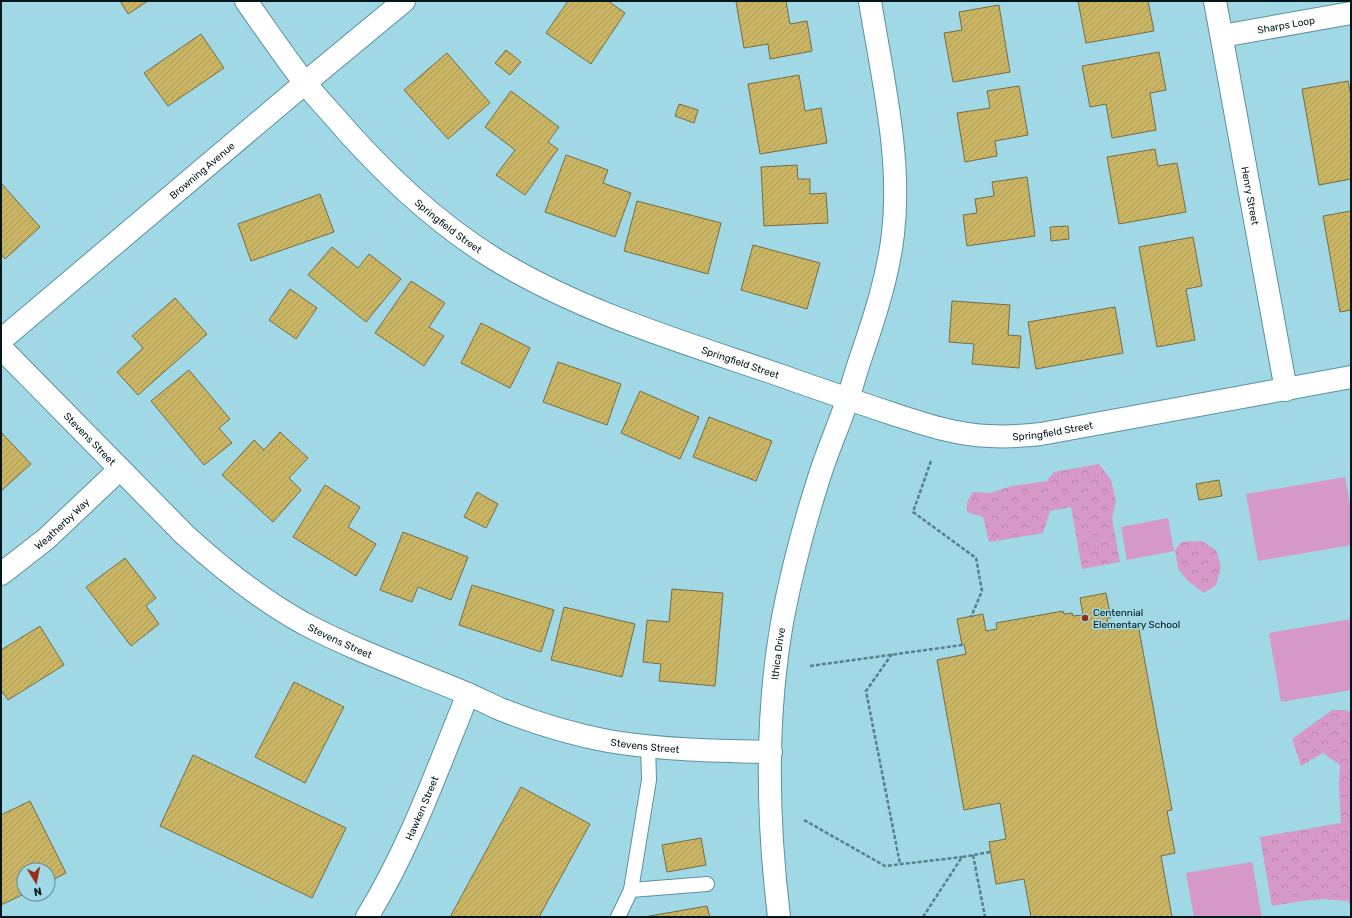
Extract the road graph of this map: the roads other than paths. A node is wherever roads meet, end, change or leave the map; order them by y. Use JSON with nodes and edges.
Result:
{"nodes":[{"id":1,"x":246,"y":1,"type":"edge"},
{"id":2,"x":404,"y":1,"type":"edge"},
{"id":3,"x":870,"y":1,"type":"edge"},
{"id":4,"x":1215,"y":1,"type":"edge"},
{"id":5,"x":1351,"y":12,"type":"edge"},
{"id":6,"x":1222,"y":36,"type":"junction"},
{"id":7,"x":305,"y":83,"type":"junction"},
{"id":8,"x":1,"y":340,"type":"edge"},
{"id":9,"x":1,"y":348,"type":"edge"},
{"id":10,"x":1351,"y":378,"type":"edge"},
{"id":11,"x":1286,"y":390,"type":"junction"},
{"id":12,"x":848,"y":399,"type":"junction"},
{"id":13,"x":120,"y":469,"type":"junction"},
{"id":14,"x":1,"y":574,"type":"edge"},
{"id":15,"x":468,"y":694,"type":"junction"},
{"id":16,"x":648,"y":746,"type":"junction"},
{"id":17,"x":771,"y":752,"type":"junction"},
{"id":18,"x":707,"y":884,"type":"dead end"},
{"id":19,"x":631,"y":890,"type":"junction"},
{"id":20,"x":367,"y":917,"type":"edge"},
{"id":21,"x":618,"y":917,"type":"edge"},
{"id":22,"x":780,"y":917,"type":"edge"}],
"edges":[{"from":1,"to":7,"type":"street","name":"Springfield Street"},
{"from":2,"to":7,"type":"street","name":"Browning Avenue"},
{"from":3,"to":12,"type":"street","name":"Ithica Drive"},
{"from":4,"to":6,"type":"street","name":"Henry Street"},
{"from":5,"to":6,"type":"street","name":"Sharps Loop"},
{"from":6,"to":11,"type":"street","name":"Henry Street"},
{"from":7,"to":8,"type":"street","name":"Browning Avenue"},
{"from":7,"to":12,"type":"street","name":"Springfield Street"},
{"from":9,"to":13,"type":"street","name":"Stevens Street"},
{"from":10,"to":11,"type":"street","name":"Springfield Street"},
{"from":11,"to":12,"type":"street","name":"Springfield Street"},
{"from":12,"to":17,"type":"street","name":"Ithica Drive"},
{"from":13,"to":14,"type":"street","name":"Weatherby Way"},
{"from":13,"to":15,"type":"street","name":"Stevens Street"},
{"from":15,"to":16,"type":"street","name":"Stevens Street"},
{"from":15,"to":20,"type":"street","name":"Hawken Street"},
{"from":16,"to":17,"type":"street","name":"Stevens Street"},
{"from":16,"to":19,"type":"lane"},
{"from":17,"to":22,"type":"street","name":"Ithica Drive"},
{"from":18,"to":19,"type":"lane"},
{"from":19,"to":21,"type":"lane"}]}
